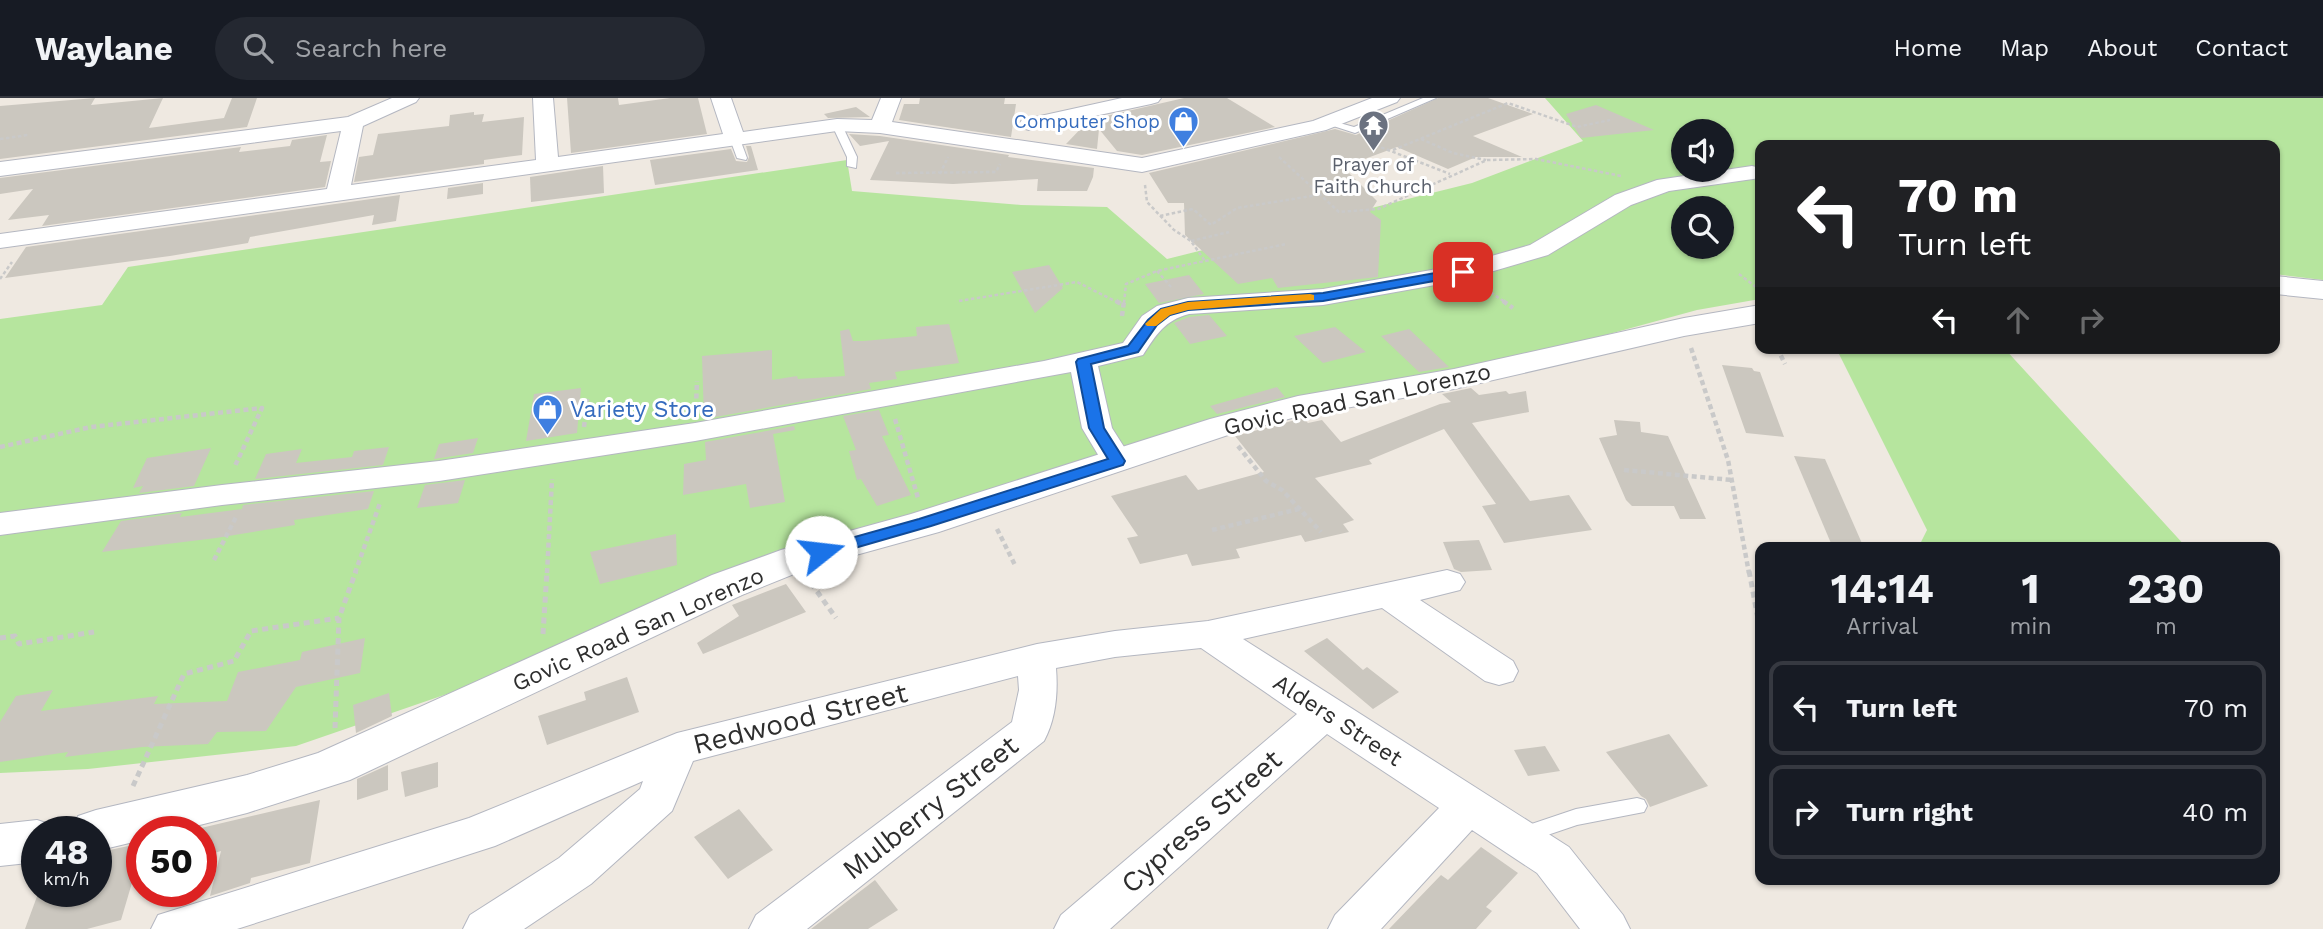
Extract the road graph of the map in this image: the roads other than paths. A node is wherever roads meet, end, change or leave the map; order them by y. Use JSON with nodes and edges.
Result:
{"nodes":[{"id":1,"x":409,"y":98,"type":"edge"},
{"id":2,"x":542,"y":98,"type":"edge"},
{"id":3,"x":721,"y":98,"type":"edge"},
{"id":4,"x":891,"y":98,"type":"edge"},
{"id":5,"x":1033,"y":98,"type":"edge"},
{"id":6,"x":1151,"y":98,"type":"edge"},
{"id":7,"x":1390,"y":98,"type":"edge"},
{"id":8,"x":1426,"y":99,"type":"edge"},
{"id":9,"x":353,"y":123,"type":"junction"},
{"id":10,"x":1329,"y":123,"type":"junction"},
{"id":11,"x":1029,"y":124,"type":"junction"},
{"id":12,"x":837,"y":125,"type":"junction"},
{"id":13,"x":880,"y":128,"type":"junction"},
{"id":14,"x":738,"y":148,"type":"junction"},
{"id":15,"x":1013,"y":148,"type":"junction"},
{"id":16,"x":547,"y":165,"type":"junction"},
{"id":17,"x":852,"y":166,"type":"dead end"},
{"id":18,"x":0,"y":169,"type":"edge"},
{"id":19,"x":1752,"y":173,"type":"dead end"},
{"id":20,"x":337,"y":195,"type":"junction"},
{"id":21,"x":0,"y":241,"type":"edge"},
{"id":22,"x":2280,"y":286,"type":"edge"},
{"id":23,"x":2323,"y":290,"type":"edge"},
{"id":24,"x":1755,"y":315,"type":"edge"},
{"id":25,"x":1083,"y":362,"type":"junction"},
{"id":26,"x":1117,"y":461,"type":"junction"},
{"id":27,"x":0,"y":524,"type":"edge"},
{"id":28,"x":1447,"y":582,"type":"dead end"},
{"id":29,"x":1386,"y":594,"type":"junction"},
{"id":30,"x":1208,"y":634,"type":"junction"},
{"id":31,"x":1037,"y":658,"type":"junction"},
{"id":32,"x":1499,"y":671,"type":"dead end"},
{"id":33,"x":1325,"y":713,"type":"junction"},
{"id":34,"x":677,"y":749,"type":"junction"},
{"id":35,"x":1469,"y":805,"type":"junction"},
{"id":36,"x":1637,"y":806,"type":"dead end"},
{"id":37,"x":112,"y":828,"type":"edge"},
{"id":38,"x":1519,"y":837,"type":"junction"},
{"id":39,"x":21,"y":843,"type":"edge"},
{"id":40,"x":0,"y":845,"type":"edge"},
{"id":41,"x":174,"y":929,"type":"edge"},
{"id":42,"x":486,"y":929,"type":"edge"},
{"id":43,"x":772,"y":929,"type":"edge"},
{"id":44,"x":1077,"y":929,"type":"edge"},
{"id":45,"x":1351,"y":929,"type":"edge"},
{"id":46,"x":1607,"y":929,"type":"edge"}],
"edges":[{"from":1,"to":9,"type":"street"},
{"from":2,"to":16,"type":"street"},
{"from":3,"to":14,"type":"street"},
{"from":4,"to":13,"type":"street"},
{"from":5,"to":11,"type":"street"},
{"from":6,"to":11,"type":"street"},
{"from":7,"to":10,"type":"street"},
{"from":8,"to":10,"type":"lane"},
{"from":9,"to":18,"type":"street"},
{"from":9,"to":20,"type":"street"},
{"from":10,"to":15,"type":"street"},
{"from":11,"to":15,"type":"street"},
{"from":12,"to":13,"type":"street"},
{"from":12,"to":14,"type":"street"},
{"from":12,"to":17,"type":"lane"},
{"from":13,"to":15,"type":"street"},
{"from":14,"to":16,"type":"street"},
{"from":16,"to":20,"type":"street"},
{"from":19,"to":25,"type":"street"},
{"from":20,"to":21,"type":"street"},
{"from":22,"to":23,"type":"main road"},
{"from":24,"to":26,"type":"main road","name":"Govic Road San Lorenzo"},
{"from":25,"to":26,"type":"street"},
{"from":25,"to":27,"type":"street"},
{"from":26,"to":37,"type":"main road","name":"Govic Road San Lorenzo"},
{"from":28,"to":29,"type":"street","name":"Redwood Street"},
{"from":29,"to":30,"type":"street","name":"Redwood Street"},
{"from":29,"to":32,"type":"street"},
{"from":30,"to":31,"type":"street","name":"Redwood Street"},
{"from":30,"to":33,"type":"street","name":"Alders Street"},
{"from":31,"to":34,"type":"street","name":"Redwood Street"},
{"from":31,"to":43,"type":"street","name":"Mulberry Street"},
{"from":33,"to":35,"type":"street","name":"Alders Street"},
{"from":33,"to":44,"type":"street","name":"Cypress Street"},
{"from":34,"to":41,"type":"street","name":"Redwood Street"},
{"from":34,"to":42,"type":"street"},
{"from":35,"to":38,"type":"street","name":"Alders Street"},
{"from":35,"to":45,"type":"street"},
{"from":36,"to":38,"type":"lane"},
{"from":38,"to":46,"type":"street","name":"Alders Street"},
{"from":39,"to":40,"type":"main road"}]}
